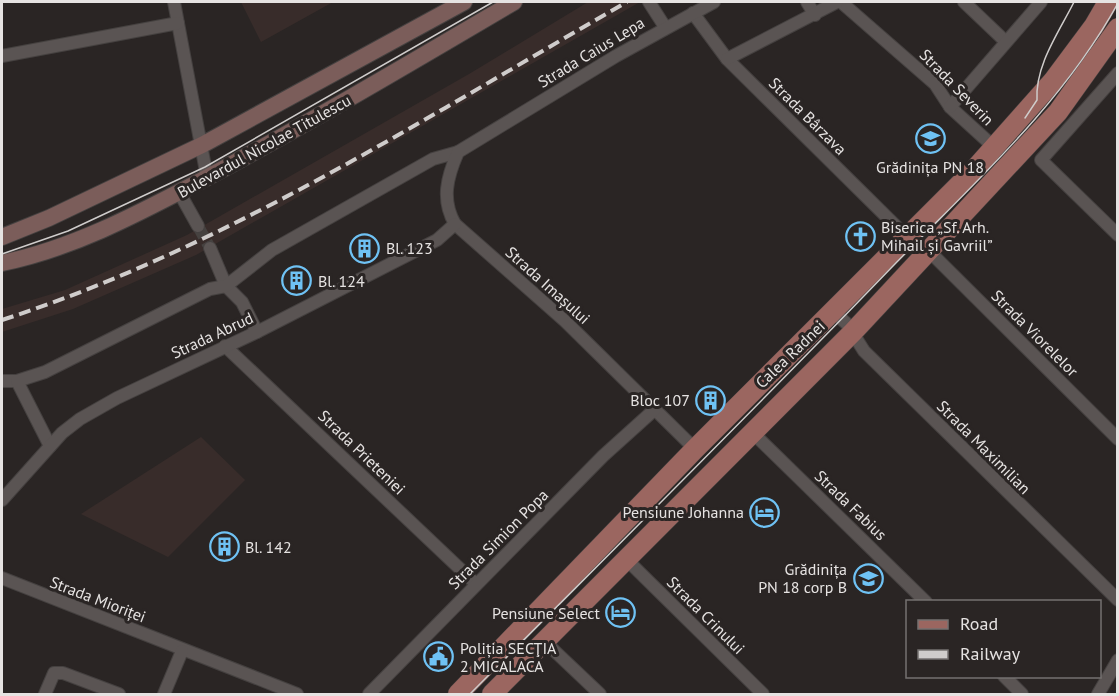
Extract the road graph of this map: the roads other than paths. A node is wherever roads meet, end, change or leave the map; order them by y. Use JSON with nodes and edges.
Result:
{"nodes":[{"id":1,"x":174,"y":2,"type":"edge"},
{"id":2,"x":464,"y":2,"type":"edge"},
{"id":3,"x":514,"y":2,"type":"edge"},
{"id":4,"x":649,"y":2,"type":"edge"},
{"id":5,"x":714,"y":2,"type":"edge"},
{"id":6,"x":807,"y":2,"type":"edge"},
{"id":7,"x":839,"y":2,"type":"edge"},
{"id":8,"x":964,"y":2,"type":"edge"},
{"id":9,"x":1041,"y":2,"type":"edge"},
{"id":10,"x":1108,"y":2,"type":"edge"},
{"id":11,"x":693,"y":13,"type":"junction"},
{"id":12,"x":815,"y":15,"type":"junction"},
{"id":13,"x":178,"y":23,"type":"junction"},
{"id":14,"x":665,"y":27,"type":"junction"},
{"id":15,"x":1118,"y":28,"type":"edge"},
{"id":16,"x":1005,"y":41,"type":"junction"},
{"id":17,"x":2,"y":56,"type":"edge"},
{"id":18,"x":727,"y":59,"type":"junction"},
{"id":19,"x":1118,"y":73,"type":"edge"},
{"id":20,"x":950,"y":107,"type":"junction"},
{"id":21,"x":202,"y":145,"type":"junction"},
{"id":22,"x":995,"y":148,"type":"junction"},
{"id":23,"x":458,"y":152,"type":"junction"},
{"id":24,"x":207,"y":177,"type":"junction"},
{"id":25,"x":179,"y":192,"type":"junction"},
{"id":26,"x":455,"y":225,"type":"junction"},
{"id":27,"x":198,"y":226,"type":"tunnel mouth"},
{"id":28,"x":1118,"y":235,"type":"edge"},
{"id":29,"x":2,"y":237,"type":"edge"},
{"id":30,"x":908,"y":237,"type":"junction"},
{"id":31,"x":210,"y":248,"type":"tunnel mouth"},
{"id":32,"x":929,"y":251,"type":"junction"},
{"id":33,"x":2,"y":264,"type":"edge"},
{"id":34,"x":226,"y":286,"type":"junction"},
{"id":35,"x":834,"y":312,"type":"junction"},
{"id":36,"x":256,"y":332,"type":"junction"},
{"id":37,"x":853,"y":332,"type":"junction"},
{"id":38,"x":225,"y":346,"type":"junction"},
{"id":39,"x":2,"y":381,"type":"edge"},
{"id":40,"x":17,"y":381,"type":"junction"},
{"id":41,"x":654,"y":410,"type":"junction"},
{"id":42,"x":753,"y":433,"type":"junction"},
{"id":43,"x":1118,"y":439,"type":"edge"},
{"id":44,"x":50,"y":446,"type":"junction"},
{"id":45,"x":695,"y":449,"type":"junction"},
{"id":46,"x":2,"y":500,"type":"edge"},
{"id":47,"x":626,"y":560,"type":"junction"},
{"id":48,"x":2,"y":578,"type":"edge"},
{"id":49,"x":476,"y":584,"type":"junction"},
{"id":50,"x":924,"y":600,"type":"edge"},
{"id":51,"x":1118,"y":600,"type":"edge"},
{"id":52,"x":544,"y":641,"type":"junction"},
{"id":53,"x":182,"y":651,"type":"junction"},
{"id":54,"x":1118,"y":660,"type":"edge"},
{"id":55,"x":1006,"y":678,"type":"edge"},
{"id":56,"x":45,"y":694,"type":"edge"},
{"id":57,"x":119,"y":694,"type":"edge"},
{"id":58,"x":164,"y":694,"type":"edge"},
{"id":59,"x":297,"y":694,"type":"edge"},
{"id":60,"x":369,"y":694,"type":"edge"},
{"id":61,"x":458,"y":694,"type":"edge"},
{"id":62,"x":492,"y":694,"type":"edge"},
{"id":63,"x":600,"y":694,"type":"edge"},
{"id":64,"x":763,"y":694,"type":"edge"},
{"id":65,"x":1022,"y":694,"type":"edge"},
{"id":66,"x":1098,"y":694,"type":"edge"}],
"edges":[{"from":1,"to":13,"type":"street"},
{"from":2,"to":21,"type":"main road","name":"Bulevardul Nicolae Titulescu"},
{"from":3,"to":24,"type":"main road","name":"Bulevardul Nicolae Titulescu"},
{"from":4,"to":14,"type":"street"},
{"from":5,"to":11,"type":"street","name":"Strada Caius Lepa"},
{"from":6,"to":12,"type":"street"},
{"from":7,"to":12,"type":"street","name":"Strada Severin"},
{"from":7,"to":20,"type":"street","name":"Strada Severin"},
{"from":8,"to":16,"type":"street"},
{"from":9,"to":16,"type":"street"},
{"from":10,"to":22,"type":"main road","name":"Calea Radnei"},
{"from":11,"to":14,"type":"street","name":"Strada Caius Lepa"},
{"from":11,"to":18,"type":"street","name":"Strada Bârzava"},
{"from":12,"to":18,"type":"street","name":"Strada Severin"},
{"from":13,"to":17,"type":"street"},
{"from":13,"to":21,"type":"street"},
{"from":14,"to":23,"type":"street","name":"Strada Caius Lepa"},
{"from":15,"to":32,"type":"main road","name":"Calea Radnei"},
{"from":16,"to":20,"type":"street"},
{"from":18,"to":30,"type":"street","name":"Strada Bârzava"},
{"from":19,"to":28,"type":"street"},
{"from":20,"to":22,"type":"street","name":"Strada Severin"},
{"from":21,"to":24,"type":"street"},
{"from":21,"to":29,"type":"main road","name":"Bulevardul Nicolae Titulescu"},
{"from":22,"to":30,"type":"main road","name":"Calea Radnei"},
{"from":23,"to":26,"type":"street"},
{"from":23,"to":34,"type":"street"},
{"from":24,"to":25,"type":"main road","name":"Bulevardul Nicolae Titulescu"},
{"from":25,"to":27,"type":"street"},
{"from":25,"to":33,"type":"main road","name":"Bulevardul Nicolae Titulescu"},
{"from":26,"to":36,"type":"street","name":"Strada Abrud"},
{"from":26,"to":41,"type":"street","name":"Strada Imașului"},
{"from":30,"to":35,"type":"main road","name":"Calea Radnei"},
{"from":31,"to":34,"type":"street"},
{"from":32,"to":37,"type":"main road","name":"Calea Radnei"},
{"from":32,"to":43,"type":"street","name":"Strada Viorelelor"},
{"from":34,"to":36,"type":"street"},
{"from":34,"to":40,"type":"street"},
{"from":35,"to":37,"type":"street","name":"Strada Maximilian"},
{"from":35,"to":45,"type":"main road","name":"Calea Radnei"},
{"from":36,"to":38,"type":"street","name":"Strada Abrud"},
{"from":37,"to":42,"type":"main road","name":"Calea Radnei"},
{"from":37,"to":51,"type":"street","name":"Strada Maximilian"},
{"from":38,"to":44,"type":"street","name":"Strada Abrud"},
{"from":38,"to":49,"type":"street","name":"Strada Prieteniei"},
{"from":39,"to":40,"type":"street"},
{"from":40,"to":44,"type":"street"},
{"from":41,"to":45,"type":"street","name":"Strada Imașului"},
{"from":41,"to":49,"type":"street","name":"Strada Simion Popa"},
{"from":42,"to":47,"type":"main road","name":"Calea Radnei"},
{"from":42,"to":50,"type":"street","name":"Strada Fabius"},
{"from":44,"to":46,"type":"street","name":"Strada Abrud"},
{"from":45,"to":61,"type":"main road","name":"Calea Radnei"},
{"from":47,"to":52,"type":"main road","name":"Calea Radnei"},
{"from":47,"to":64,"type":"street","name":"Strada Crinului"},
{"from":48,"to":53,"type":"street","name":"Strada Mioriței"},
{"from":49,"to":60,"type":"street","name":"Strada Simion Popa"},
{"from":52,"to":62,"type":"main road","name":"Calea Radnei"},
{"from":52,"to":63,"type":"street"},
{"from":53,"to":58,"type":"street"},
{"from":53,"to":59,"type":"street","name":"Strada Mioriței"},
{"from":54,"to":66,"type":"street"},
{"from":55,"to":65,"type":"street"},
{"from":56,"to":57,"type":"street"}]}
